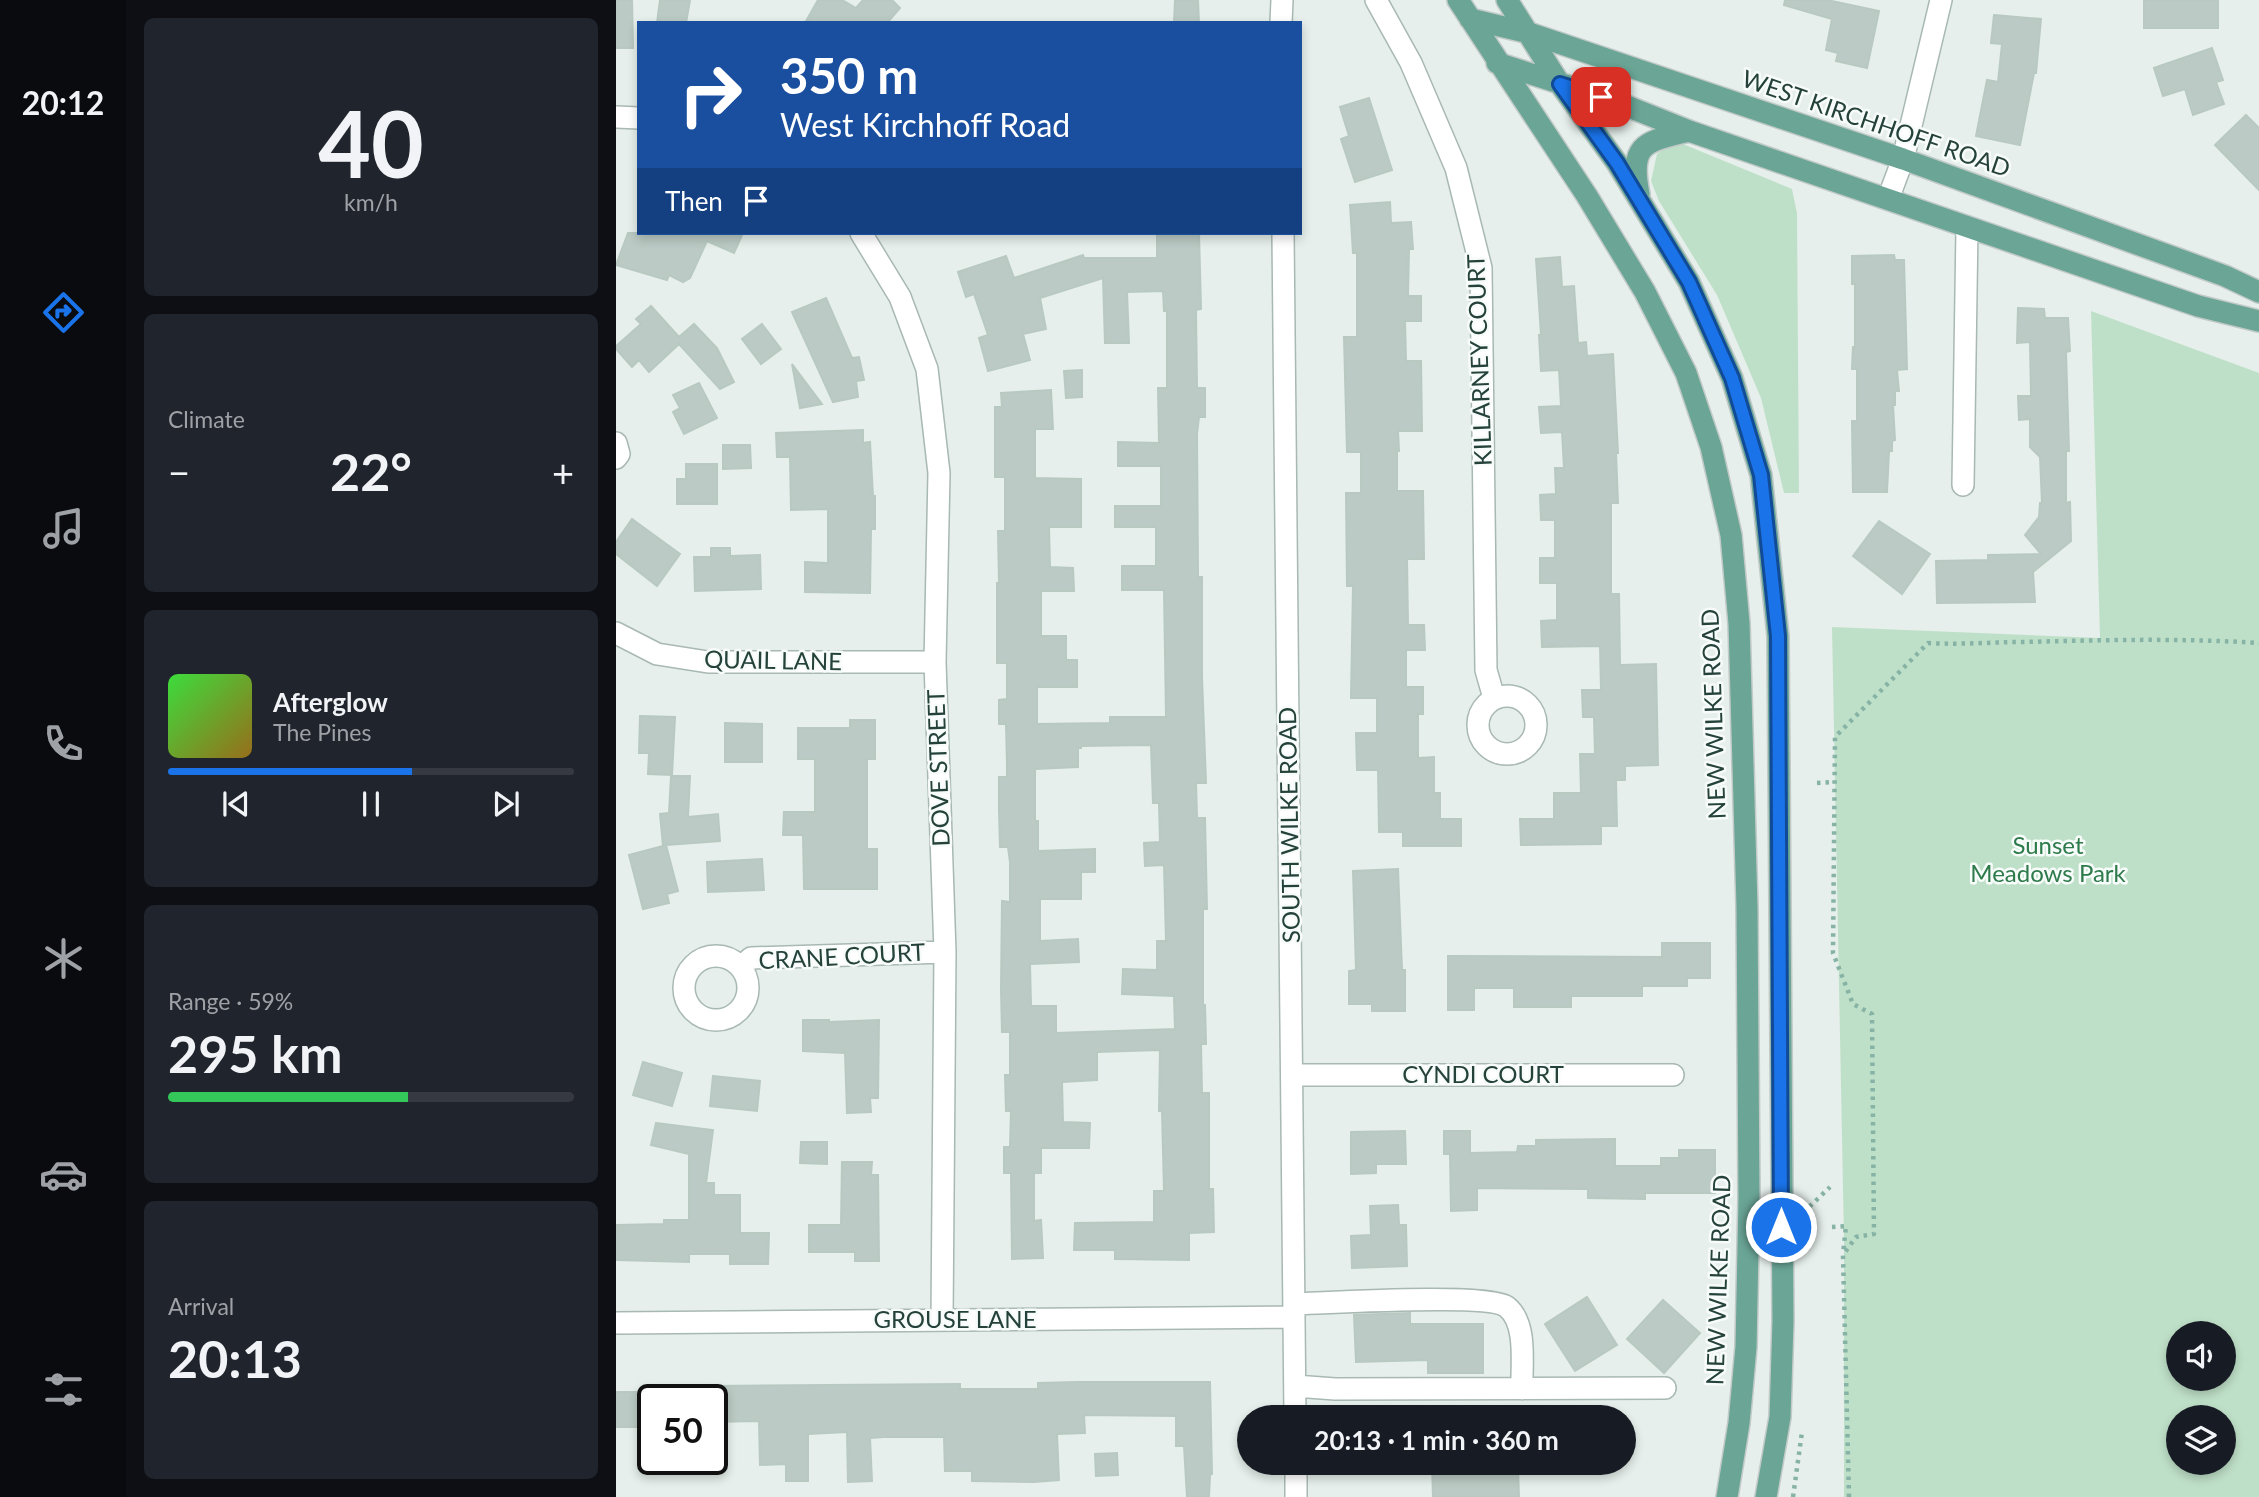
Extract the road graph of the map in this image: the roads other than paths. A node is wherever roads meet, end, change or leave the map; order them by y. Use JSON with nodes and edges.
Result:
{"nodes":[{"id":1,"x":1282,"y":0,"type":"edge"},
{"id":2,"x":1376,"y":0,"type":"edge"},
{"id":3,"x":1458,"y":0,"type":"edge"},
{"id":4,"x":1507,"y":0,"type":"edge"},
{"id":5,"x":1941,"y":0,"type":"edge"},
{"id":6,"x":1471,"y":19,"type":"junction"},
{"id":7,"x":1281,"y":21,"type":"edge"},
{"id":8,"x":1529,"y":33,"type":"junction"},
{"id":9,"x":1497,"y":63,"type":"junction"},
{"id":10,"x":1560,"y":84,"type":"junction"},
{"id":11,"x":616,"y":117,"type":"edge"},
{"id":12,"x":637,"y":118,"type":"edge"},
{"id":13,"x":1689,"y":131,"type":"junction"},
{"id":14,"x":1903,"y":159,"type":"junction"},
{"id":15,"x":1888,"y":199,"type":"junction"},
{"id":16,"x":1641,"y":203,"type":"junction"},
{"id":17,"x":1967,"y":228,"type":"junction"},
{"id":18,"x":862,"y":235,"type":"edge"},
{"id":19,"x":1283,"y":235,"type":"edge"},
{"id":20,"x":2259,"y":292,"type":"edge"},
{"id":21,"x":2259,"y":321,"type":"edge"},
{"id":22,"x":616,"y":443,"type":"edge"},
{"id":23,"x":616,"y":458,"type":"edge"},
{"id":24,"x":1963,"y":485,"type":"dead end"},
{"id":25,"x":616,"y":633,"type":"edge"},
{"id":26,"x":935,"y":662,"type":"junction"},
{"id":27,"x":1493,"y":698,"type":"dead end"},
{"id":28,"x":945,"y":952,"type":"junction"},
{"id":29,"x":741,"y":967,"type":"dead end"},
{"id":30,"x":1293,"y":1075,"type":"junction"},
{"id":31,"x":1673,"y":1075,"type":"dead end"},
{"id":32,"x":1294,"y":1310,"type":"junction"},
{"id":33,"x":942,"y":1320,"type":"junction"},
{"id":34,"x":616,"y":1322,"type":"edge"},
{"id":35,"x":1295,"y":1387,"type":"junction"},
{"id":36,"x":1665,"y":1388,"type":"dead end"},
{"id":37,"x":1522,"y":1389,"type":"junction"},
{"id":38,"x":1295,"y":1405,"type":"edge"},
{"id":39,"x":1296,"y":1475,"type":"edge"},
{"id":40,"x":1296,"y":1497,"type":"edge"},
{"id":41,"x":1727,"y":1497,"type":"edge"},
{"id":42,"x":1766,"y":1497,"type":"edge"}],
"edges":[{"from":1,"to":7,"type":"street"},
{"from":2,"to":27,"type":"street","name":"KILLARNEY COURT"},
{"from":3,"to":6,"type":"main road","name":"NEW WILKE ROAD"},
{"from":4,"to":8,"type":"main road"},
{"from":5,"to":14,"type":"street"},
{"from":6,"to":8,"type":"main road","name":"WEST KIRCHHOFF ROAD"},
{"from":6,"to":9,"type":"main road","name":"NEW WILKE ROAD"},
{"from":8,"to":10,"type":"main road"},
{"from":8,"to":14,"type":"main road","name":"WEST KIRCHHOFF ROAD"},
{"from":9,"to":10,"type":"main road"},
{"from":9,"to":41,"type":"main road","name":"NEW WILKE ROAD"},
{"from":10,"to":13,"type":"main road"},
{"from":10,"to":16,"type":"main road"},
{"from":11,"to":12,"type":"street"},
{"from":13,"to":15,"type":"main road"},
{"from":13,"to":16,"type":"main road"},
{"from":14,"to":15,"type":"street"},
{"from":14,"to":20,"type":"main road","name":"WEST KIRCHHOFF ROAD"},
{"from":15,"to":17,"type":"main road"},
{"from":16,"to":42,"type":"main road"},
{"from":17,"to":21,"type":"main road"},
{"from":17,"to":24,"type":"street"},
{"from":18,"to":26,"type":"street","name":"DOVE STREET"},
{"from":19,"to":30,"type":"street","name":"SOUTH WILKE ROAD"},
{"from":22,"to":23,"type":"street"},
{"from":25,"to":26,"type":"street","name":"QUAIL LANE"},
{"from":26,"to":28,"type":"street","name":"DOVE STREET"},
{"from":28,"to":29,"type":"street","name":"CRANE COURT"},
{"from":28,"to":33,"type":"street","name":"DOVE STREET"},
{"from":30,"to":31,"type":"street","name":"CYNDI COURT"},
{"from":30,"to":32,"type":"street","name":"SOUTH WILKE ROAD"},
{"from":32,"to":33,"type":"street","name":"GROUSE LANE"},
{"from":32,"to":35,"type":"street","name":"SOUTH WILKE ROAD"},
{"from":32,"to":37,"type":"street","name":"GROUSE LANE"},
{"from":33,"to":34,"type":"street","name":"GROUSE LANE"},
{"from":35,"to":37,"type":"street"},
{"from":35,"to":38,"type":"street","name":"SOUTH WILKE ROAD"},
{"from":36,"to":37,"type":"street"},
{"from":39,"to":40,"type":"street"}]}
